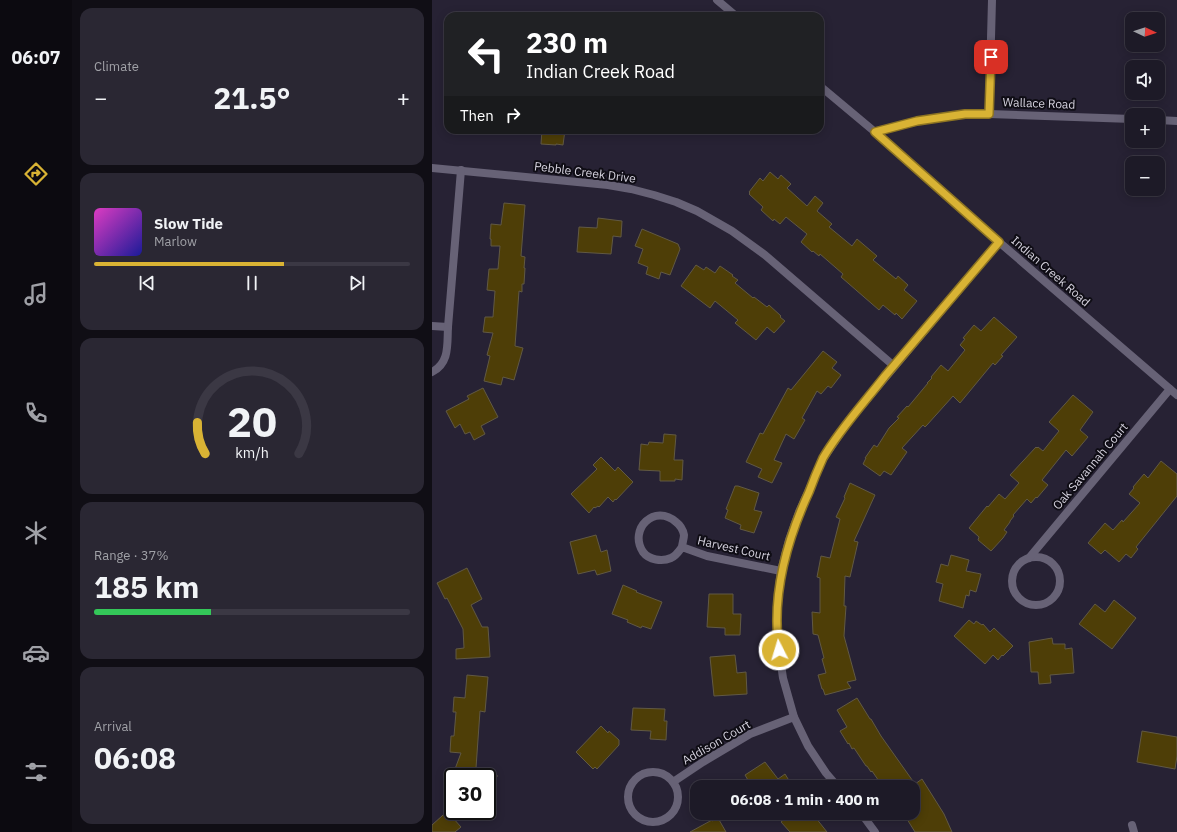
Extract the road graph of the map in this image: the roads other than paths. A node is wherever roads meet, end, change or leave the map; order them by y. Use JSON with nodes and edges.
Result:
{"nodes":[{"id":1,"x":717,"y":0,"type":"edge"},
{"id":2,"x":992,"y":0,"type":"edge"},
{"id":3,"x":731,"y":12,"type":"edge"},
{"id":4,"x":824,"y":89,"type":"edge"},
{"id":5,"x":989,"y":114,"type":"junction"},
{"id":6,"x":1125,"y":119,"type":"edge"},
{"id":7,"x":1165,"y":120,"type":"edge"},
{"id":8,"x":1177,"y":121,"type":"edge"},
{"id":9,"x":875,"y":132,"type":"junction"},
{"id":10,"x":432,"y":168,"type":"edge"},
{"id":11,"x":461,"y":170,"type":"junction"},
{"id":12,"x":999,"y":242,"type":"junction"},
{"id":13,"x":432,"y":326,"type":"edge"},
{"id":14,"x":448,"y":327,"type":"junction"},
{"id":15,"x":894,"y":366,"type":"junction"},
{"id":16,"x":432,"y":372,"type":"edge"},
{"id":17,"x":1170,"y":389,"type":"junction"},
{"id":18,"x":1177,"y":395,"type":"edge"},
{"id":19,"x":682,"y":547,"type":"junction"},
{"id":20,"x":1029,"y":558,"type":"junction"},
{"id":21,"x":781,"y":571,"type":"junction"},
{"id":22,"x":794,"y":717,"type":"junction"},
{"id":23,"x":832,"y":780,"type":"edge"},
{"id":24,"x":673,"y":782,"type":"junction"},
{"id":25,"x":866,"y":820,"type":"edge"},
{"id":26,"x":875,"y":832,"type":"edge"}],
"edges":[{"from":1,"to":3,"type":"street"},
{"from":2,"to":5,"type":"street"},
{"from":4,"to":9,"type":"street","name":"Indian Creek Road"},
{"from":5,"to":6,"type":"street","name":"Wallace Road"},
{"from":5,"to":9,"type":"street","name":"Wallace Road"},
{"from":7,"to":8,"type":"street"},
{"from":9,"to":12,"type":"street","name":"Indian Creek Road"},
{"from":10,"to":11,"type":"street","name":"Pebble Creek Drive"},
{"from":11,"to":14,"type":"street"},
{"from":11,"to":15,"type":"street","name":"Pebble Creek Drive"},
{"from":12,"to":15,"type":"street"},
{"from":12,"to":17,"type":"street","name":"Indian Creek Road"},
{"from":13,"to":14,"type":"street"},
{"from":14,"to":16,"type":"street"},
{"from":15,"to":21,"type":"street"},
{"from":17,"to":18,"type":"street","name":"Indian Creek Road"},
{"from":17,"to":20,"type":"street","name":"Oak Savannah Court"},
{"from":19,"to":19,"type":"street","name":"Harvest Court"},
{"from":19,"to":21,"type":"street","name":"Harvest Court"},
{"from":20,"to":20,"type":"street","name":"Oak Savannah Court"},
{"from":21,"to":22,"type":"street"},
{"from":22,"to":23,"type":"street"},
{"from":22,"to":24,"type":"street","name":"Addison Court"},
{"from":24,"to":24,"type":"street"},
{"from":25,"to":26,"type":"street"}]}
